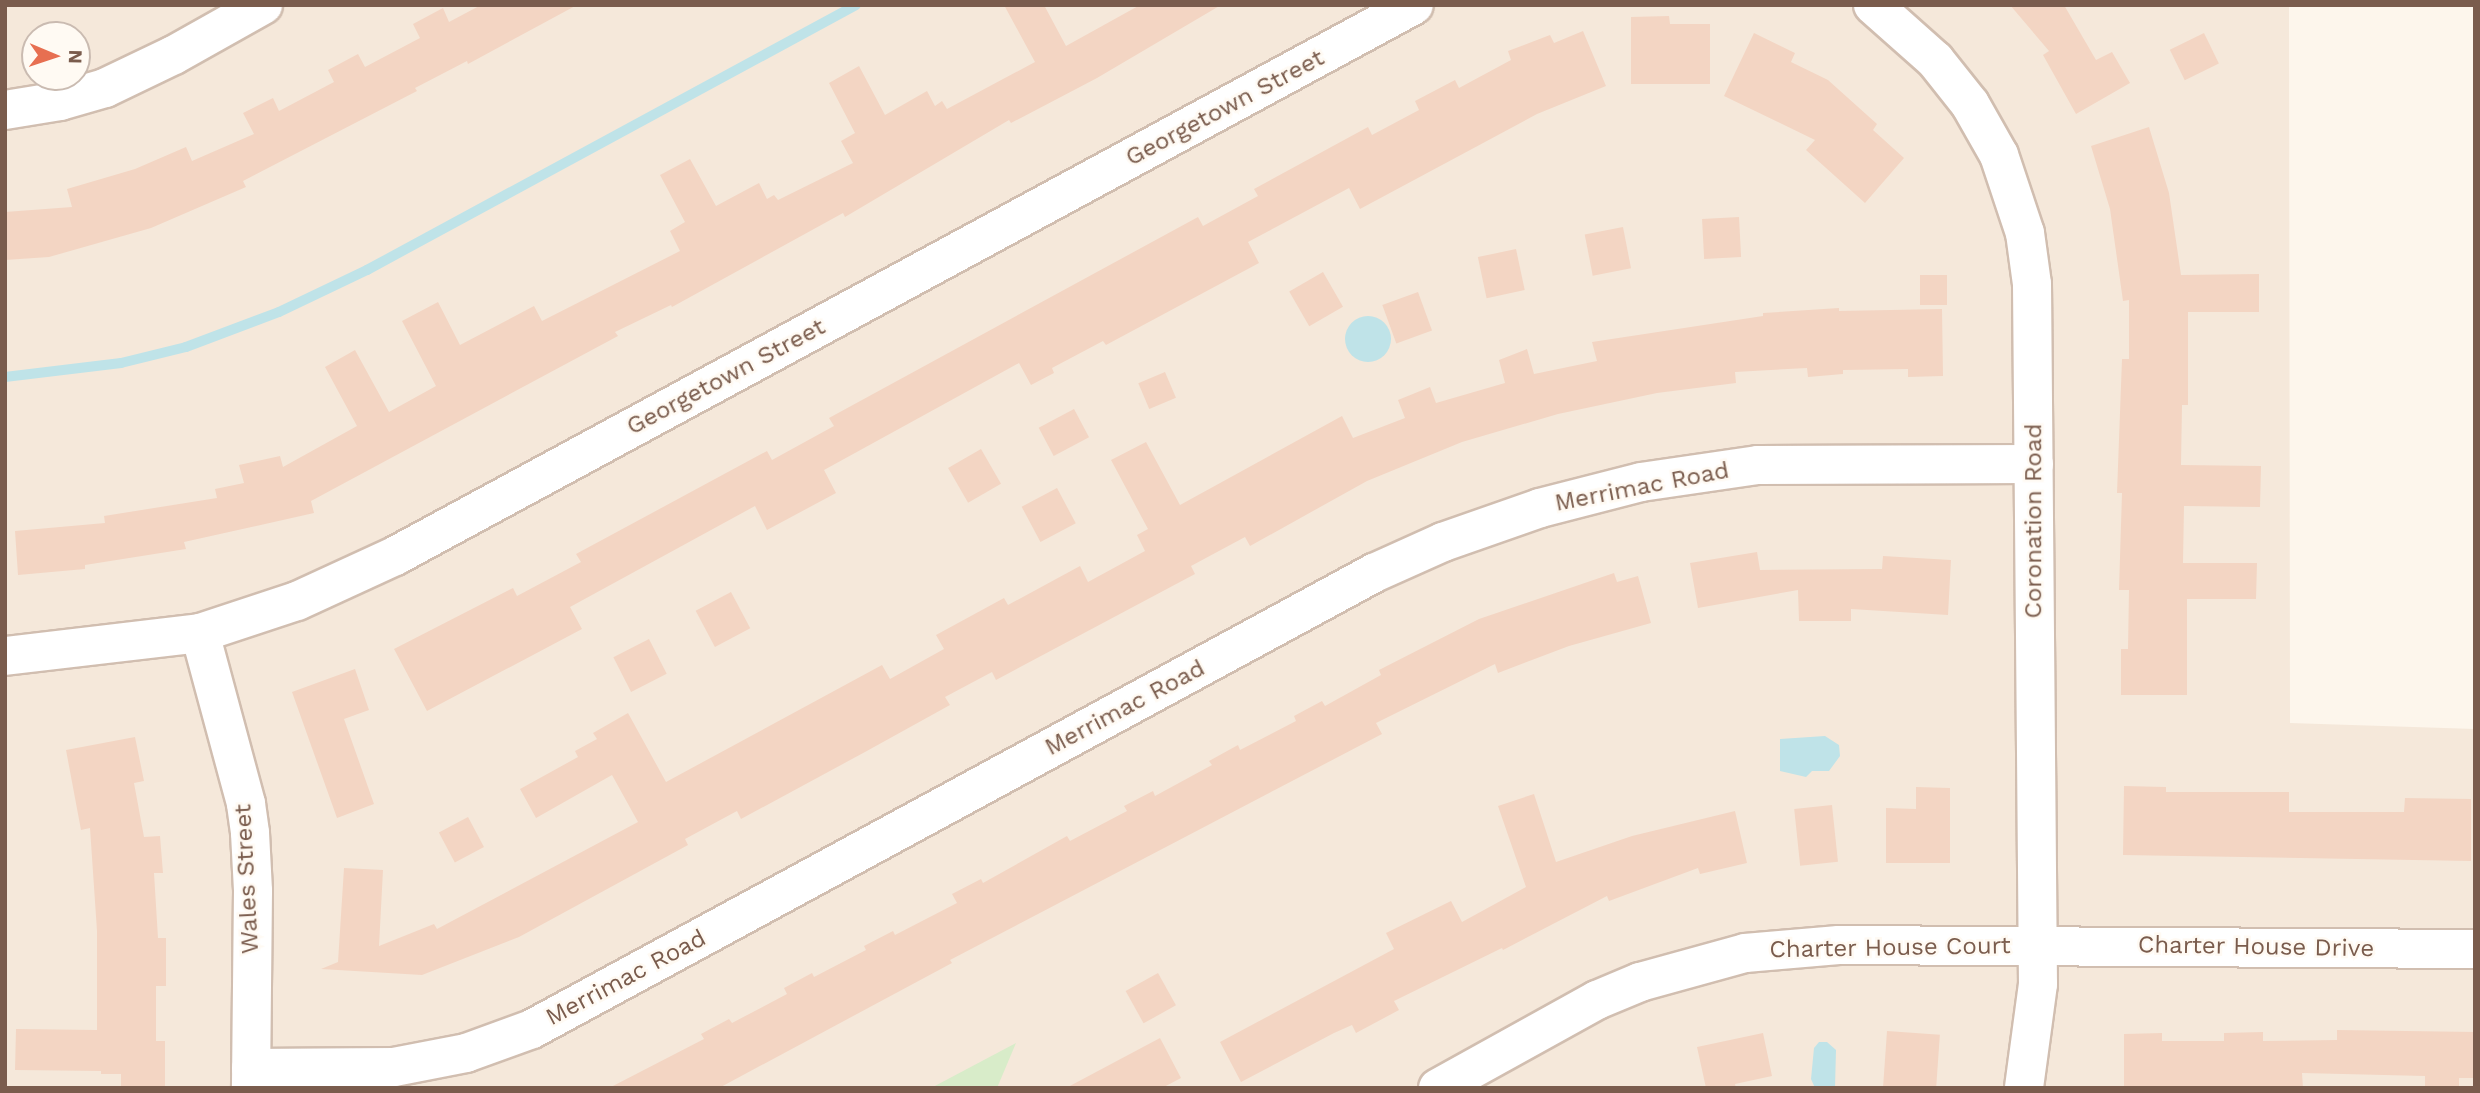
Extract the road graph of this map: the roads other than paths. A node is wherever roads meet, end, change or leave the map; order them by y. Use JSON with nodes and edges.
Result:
{"nodes":[{"id":1,"x":1414,"y":5,"type":"edge"},
{"id":2,"x":1873,"y":5,"type":"edge"},
{"id":3,"x":255,"y":7,"type":"edge"},
{"id":4,"x":5,"y":110,"type":"edge"},
{"id":5,"x":2034,"y":464,"type":"junction"},
{"id":6,"x":200,"y":633,"type":"junction"},
{"id":7,"x":5,"y":656,"type":"edge"},
{"id":8,"x":2037,"y":945,"type":"junction"},
{"id":9,"x":2475,"y":949,"type":"edge"},
{"id":10,"x":251,"y":1078,"type":"edge"},
{"id":11,"x":1438,"y":1088,"type":"edge"},
{"id":12,"x":2024,"y":1088,"type":"edge"}],
"edges":[{"from":1,"to":6,"type":"street","name":"Georgetown Street"},
{"from":2,"to":5,"type":"street","name":"Coronation Road"},
{"from":3,"to":4,"type":"street"},
{"from":5,"to":8,"type":"street","name":"Coronation Road"},
{"from":5,"to":10,"type":"street","name":"Merrimac Road"},
{"from":6,"to":7,"type":"street","name":"Georgetown Street"},
{"from":6,"to":10,"type":"street","name":"Wales Street"},
{"from":8,"to":9,"type":"street","name":"Charter House Drive"},
{"from":8,"to":11,"type":"street","name":"Charter House Court"},
{"from":8,"to":12,"type":"street","name":"Coronation Road"}]}
